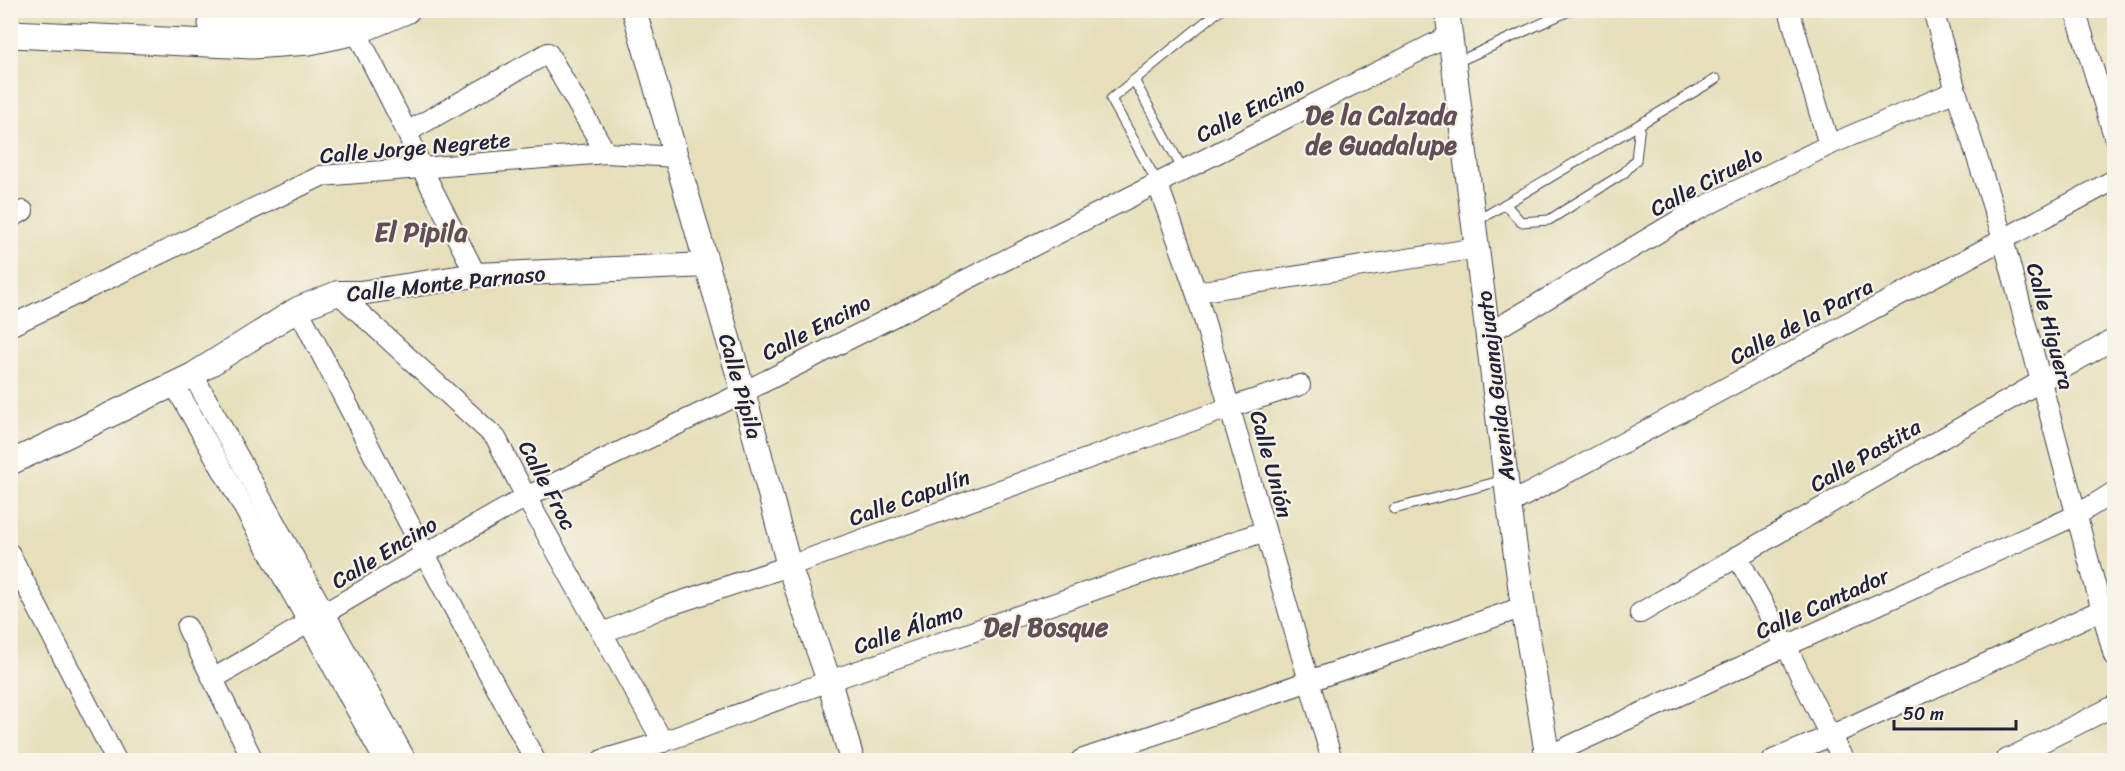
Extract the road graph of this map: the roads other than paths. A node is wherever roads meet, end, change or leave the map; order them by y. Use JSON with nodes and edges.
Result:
{"nodes":[{"id":1,"x":406,"y":10,"type":"edge"},
{"id":2,"x":634,"y":10,"type":"edge"},
{"id":3,"x":1220,"y":10,"type":"edge"},
{"id":4,"x":1447,"y":10,"type":"edge"},
{"id":5,"x":1571,"y":10,"type":"edge"},
{"id":6,"x":1789,"y":10,"type":"edge"},
{"id":7,"x":1933,"y":10,"type":"edge"},
{"id":8,"x":2075,"y":10,"type":"edge"},
{"id":9,"x":10,"y":17,"type":"edge"},
{"id":10,"x":358,"y":21,"type":"edge"},
{"id":11,"x":242,"y":27,"type":"edge"},
{"id":12,"x":10,"y":34,"type":"edge"},
{"id":13,"x":1451,"y":35,"type":"junction"},
{"id":14,"x":1455,"y":63,"type":"junction"},
{"id":15,"x":1716,"y":79,"type":"dead end"},
{"id":16,"x":1134,"y":80,"type":"junction"},
{"id":17,"x":1956,"y":91,"type":"junction"},
{"id":18,"x":1640,"y":124,"type":"junction"},
{"id":19,"x":407,"y":132,"type":"junction"},
{"id":20,"x":2115,"y":136,"type":"edge"},
{"id":21,"x":1829,"y":146,"type":"junction"},
{"id":22,"x":606,"y":153,"type":"junction"},
{"id":23,"x":678,"y":157,"type":"junction"},
{"id":24,"x":422,"y":169,"type":"junction"},
{"id":25,"x":1183,"y":170,"type":"junction"},
{"id":26,"x":2115,"y":180,"type":"edge"},
{"id":27,"x":1158,"y":182,"type":"junction"},
{"id":28,"x":1505,"y":204,"type":"junction"},
{"id":29,"x":1475,"y":222,"type":"junction"},
{"id":30,"x":2003,"y":239,"type":"junction"},
{"id":31,"x":1478,"y":248,"type":"junction"},
{"id":32,"x":707,"y":266,"type":"junction"},
{"id":33,"x":476,"y":275,"type":"junction"},
{"id":34,"x":1196,"y":292,"type":"junction"},
{"id":35,"x":338,"y":293,"type":"junction"},
{"id":36,"x":298,"y":309,"type":"junction"},
{"id":37,"x":10,"y":326,"type":"edge"},
{"id":38,"x":1489,"y":333,"type":"junction"},
{"id":39,"x":2115,"y":339,"type":"edge"},
{"id":40,"x":183,"y":379,"type":"junction"},
{"id":41,"x":2040,"y":382,"type":"junction"},
{"id":42,"x":1300,"y":385,"type":"dead end"},
{"id":43,"x":743,"y":391,"type":"junction"},
{"id":44,"x":1231,"y":407,"type":"junction"},
{"id":45,"x":10,"y":463,"type":"edge"},
{"id":46,"x":1506,"y":479,"type":"junction"},
{"id":47,"x":2115,"y":492,"type":"edge"},
{"id":48,"x":526,"y":497,"type":"junction"},
{"id":49,"x":1509,"y":504,"type":"junction"},
{"id":50,"x":1394,"y":509,"type":"dead end"},
{"id":51,"x":2077,"y":515,"type":"junction"},
{"id":52,"x":1265,"y":531,"type":"junction"},
{"id":53,"x":10,"y":554,"type":"edge"},
{"id":54,"x":425,"y":554,"type":"junction"},
{"id":55,"x":1737,"y":556,"type":"junction"},
{"id":56,"x":789,"y":566,"type":"junction"},
{"id":57,"x":1523,"y":607,"type":"junction"},
{"id":58,"x":2108,"y":607,"type":"edge"},
{"id":59,"x":1640,"y":613,"type":"dead end"},
{"id":60,"x":317,"y":619,"type":"junction"},
{"id":61,"x":187,"y":627,"type":"dead end"},
{"id":62,"x":603,"y":633,"type":"junction"},
{"id":63,"x":1786,"y":645,"type":"junction"},
{"id":64,"x":2115,"y":656,"type":"edge"},
{"id":65,"x":213,"y":679,"type":"junction"},
{"id":66,"x":829,"y":681,"type":"junction"},
{"id":67,"x":1309,"y":682,"type":"junction"},
{"id":68,"x":2115,"y":706,"type":"edge"},
{"id":69,"x":1830,"y":736,"type":"junction"},
{"id":70,"x":663,"y":742,"type":"junction"},
{"id":71,"x":1548,"y":758,"type":"edge"},
{"id":72,"x":116,"y":760,"type":"edge"},
{"id":73,"x":253,"y":760,"type":"edge"},
{"id":74,"x":384,"y":760,"type":"edge"},
{"id":75,"x":405,"y":760,"type":"edge"},
{"id":76,"x":535,"y":760,"type":"edge"},
{"id":77,"x":602,"y":760,"type":"edge"},
{"id":78,"x":852,"y":760,"type":"edge"},
{"id":79,"x":1081,"y":760,"type":"edge"},
{"id":80,"x":1332,"y":760,"type":"edge"},
{"id":81,"x":1773,"y":760,"type":"edge"},
{"id":82,"x":1844,"y":760,"type":"edge"},
{"id":83,"x":2006,"y":760,"type":"edge"}],
"edges":[{"from":1,"to":10,"type":"main road"},
{"from":2,"to":23,"type":"street","name":"Calle Pípila"},
{"from":3,"to":16,"type":"lane"},
{"from":4,"to":13,"type":"street","name":"Avenida Guanajuato"},
{"from":5,"to":14,"type":"lane"},
{"from":6,"to":21,"type":"street"},
{"from":7,"to":17,"type":"street","name":"Calle Higuera"},
{"from":8,"to":20,"type":"street"},
{"from":9,"to":11,"type":"main road"},
{"from":10,"to":11,"type":"main road"},
{"from":10,"to":19,"type":"street"},
{"from":11,"to":12,"type":"main road"},
{"from":13,"to":14,"type":"street","name":"Avenida Guanajuato"},
{"from":13,"to":25,"type":"street","name":"Calle Encino"},
{"from":14,"to":29,"type":"street","name":"Avenida Guanajuato"},
{"from":15,"to":18,"type":"lane"},
{"from":16,"to":25,"type":"lane"},
{"from":16,"to":27,"type":"lane"},
{"from":17,"to":21,"type":"street","name":"Calle Ciruelo"},
{"from":17,"to":30,"type":"street","name":"Calle Higuera"},
{"from":18,"to":28,"type":"lane"},
{"from":18,"to":28,"type":"lane"},
{"from":19,"to":22,"type":"street"},
{"from":19,"to":24,"type":"street"},
{"from":21,"to":38,"type":"street","name":"Calle Ciruelo"},
{"from":22,"to":23,"type":"street","name":"Calle Jorge Negrete"},
{"from":22,"to":24,"type":"street","name":"Calle Jorge Negrete"},
{"from":23,"to":32,"type":"street","name":"Calle Pípila"},
{"from":24,"to":33,"type":"street"},
{"from":24,"to":37,"type":"street","name":"Calle Jorge Negrete"},
{"from":25,"to":27,"type":"street","name":"Calle Encino"},
{"from":26,"to":30,"type":"street","name":"Calle de la Parra"},
{"from":27,"to":34,"type":"street","name":"Calle Unión"},
{"from":27,"to":43,"type":"street","name":"Calle Encino"},
{"from":28,"to":29,"type":"lane"},
{"from":29,"to":31,"type":"street","name":"Avenida Guanajuato"},
{"from":30,"to":41,"type":"street","name":"Calle Higuera"},
{"from":30,"to":49,"type":"street","name":"Calle de la Parra"},
{"from":31,"to":34,"type":"street"},
{"from":31,"to":38,"type":"street","name":"Avenida Guanajuato"},
{"from":32,"to":33,"type":"street","name":"Calle Monte Parnaso"},
{"from":32,"to":43,"type":"street","name":"Calle Pípila"},
{"from":33,"to":35,"type":"street","name":"Calle Monte Parnaso"},
{"from":34,"to":44,"type":"street","name":"Calle Unión"},
{"from":35,"to":36,"type":"street","name":"Calle Monte Parnaso"},
{"from":35,"to":48,"type":"street","name":"Calle Froc"},
{"from":36,"to":40,"type":"street","name":"Calle Monte Parnaso"},
{"from":36,"to":54,"type":"street"},
{"from":38,"to":46,"type":"street","name":"Avenida Guanajuato"},
{"from":39,"to":41,"type":"street","name":"Calle Pastita"},
{"from":40,"to":45,"type":"street","name":"Calle Monte Parnaso"},
{"from":40,"to":60,"type":"street"},
{"from":41,"to":51,"type":"street","name":"Calle Higuera"},
{"from":41,"to":55,"type":"street","name":"Calle Pastita"},
{"from":42,"to":44,"type":"street","name":"Calle Capulín"},
{"from":43,"to":48,"type":"street","name":"Calle Encino"},
{"from":43,"to":56,"type":"street","name":"Calle Pípila"},
{"from":44,"to":52,"type":"street","name":"Calle Unión"},
{"from":44,"to":56,"type":"street","name":"Calle Capulín"},
{"from":46,"to":49,"type":"street","name":"Avenida Guanajuato"},
{"from":46,"to":50,"type":"lane"},
{"from":47,"to":51,"type":"street","name":"Calle Cantador"},
{"from":48,"to":54,"type":"street","name":"Calle Encino"},
{"from":48,"to":62,"type":"street","name":"Calle Froc"},
{"from":49,"to":57,"type":"street","name":"Avenida Guanajuato"},
{"from":51,"to":58,"type":"street","name":"Calle Higuera"},
{"from":51,"to":63,"type":"street","name":"Calle Cantador"},
{"from":52,"to":66,"type":"street","name":"Calle Álamo"},
{"from":52,"to":67,"type":"street","name":"Calle Unión"},
{"from":53,"to":72,"type":"street"},
{"from":54,"to":60,"type":"street","name":"Calle Encino"},
{"from":54,"to":76,"type":"street"},
{"from":55,"to":59,"type":"street","name":"Calle Pastita"},
{"from":55,"to":63,"type":"street"},
{"from":56,"to":62,"type":"street","name":"Calle Capulín"},
{"from":56,"to":66,"type":"street","name":"Calle Pípila"},
{"from":57,"to":67,"type":"street"},
{"from":57,"to":71,"type":"street","name":"Avenida Guanajuato"},
{"from":58,"to":64,"type":"street","name":"Calle Higuera"},
{"from":58,"to":69,"type":"street"},
{"from":60,"to":65,"type":"street","name":"Calle Encino"},
{"from":60,"to":74,"type":"street"},
{"from":60,"to":75,"type":"street"},
{"from":61,"to":65,"type":"street"},
{"from":62,"to":70,"type":"street","name":"Calle Froc"},
{"from":63,"to":69,"type":"street"},
{"from":63,"to":71,"type":"street","name":"Calle Cantador"},
{"from":65,"to":73,"type":"street"},
{"from":66,"to":70,"type":"street","name":"Calle Álamo"},
{"from":66,"to":78,"type":"street","name":"Calle Pípila"},
{"from":67,"to":79,"type":"street"},
{"from":67,"to":80,"type":"street","name":"Calle Unión"},
{"from":68,"to":83,"type":"street"},
{"from":69,"to":81,"type":"street"},
{"from":69,"to":82,"type":"street"},
{"from":70,"to":77,"type":"street","name":"Calle Álamo"}]}
